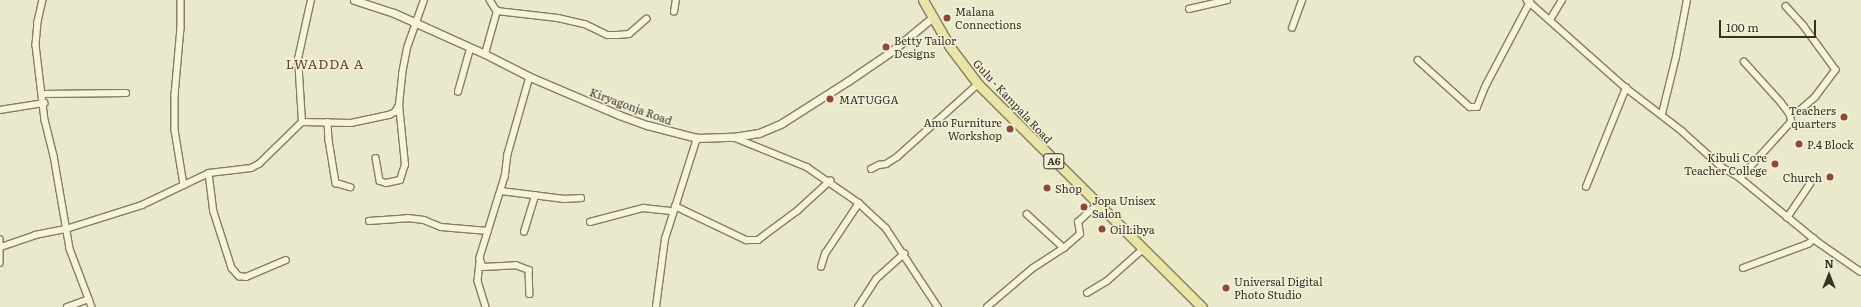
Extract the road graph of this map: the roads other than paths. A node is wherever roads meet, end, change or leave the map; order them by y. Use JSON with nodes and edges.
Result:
{"nodes":[{"id":1,"x":43,"y":0,"type":"edge"},
{"id":2,"x":180,"y":0,"type":"edge"},
{"id":3,"x":311,"y":0,"type":"edge"},
{"id":4,"x":354,"y":0,"type":"edge"},
{"id":5,"x":424,"y":0,"type":"edge"},
{"id":6,"x":490,"y":0,"type":"edge"},
{"id":7,"x":676,"y":0,"type":"edge"},
{"id":8,"x":923,"y":0,"type":"edge"},
{"id":9,"x":1227,"y":0,"type":"edge"},
{"id":10,"x":1302,"y":0,"type":"edge"},
{"id":11,"x":1562,"y":0,"type":"edge"},
{"id":12,"x":1687,"y":0,"type":"edge"},
{"id":13,"x":1528,"y":1,"type":"edge"},
{"id":14,"x":1786,"y":6,"type":"dead end"},
{"id":15,"x":1189,"y":9,"type":"dead end"},
{"id":16,"x":497,"y":11,"type":"junction"},
{"id":17,"x":674,"y":12,"type":"dead end"},
{"id":18,"x":933,"y":17,"type":"junction"},
{"id":19,"x":646,"y":19,"type":"dead end"},
{"id":20,"x":1550,"y":20,"type":"junction"},
{"id":21,"x":416,"y":23,"type":"junction"},
{"id":22,"x":1292,"y":28,"type":"dead end"},
{"id":23,"x":470,"y":49,"type":"junction"},
{"id":24,"x":485,"y":54,"type":"junction"},
{"id":25,"x":1418,"y":60,"type":"dead end"},
{"id":26,"x":1744,"y":62,"type":"dead end"},
{"id":27,"x":530,"y":77,"type":"junction"},
{"id":28,"x":978,"y":84,"type":"junction"},
{"id":29,"x":1626,"y":88,"type":"junction"},
{"id":30,"x":458,"y":92,"type":"dead end"},
{"id":31,"x":126,"y":93,"type":"dead end"},
{"id":32,"x":42,"y":94,"type":"junction"},
{"id":33,"x":44,"y":103,"type":"junction"},
{"id":34,"x":400,"y":105,"type":"junction"},
{"id":35,"x":0,"y":110,"type":"edge"},
{"id":36,"x":1662,"y":114,"type":"junction"},
{"id":37,"x":1790,"y":115,"type":"junction"},
{"id":38,"x":302,"y":122,"type":"junction"},
{"id":39,"x":328,"y":122,"type":"junction"},
{"id":40,"x":697,"y":138,"type":"junction"},
{"id":41,"x":733,"y":138,"type":"junction"},
{"id":42,"x":376,"y":158,"type":"dead end"},
{"id":43,"x":870,"y":169,"type":"dead end"},
{"id":44,"x":209,"y":173,"type":"junction"},
{"id":45,"x":1740,"y":178,"type":"junction"},
{"id":46,"x":830,"y":181,"type":"junction"},
{"id":47,"x":1810,"y":184,"type":"dead end"},
{"id":48,"x":184,"y":185,"type":"junction"},
{"id":49,"x":350,"y":187,"type":"dead end"},
{"id":50,"x":1586,"y":187,"type":"dead end"},
{"id":51,"x":501,"y":191,"type":"junction"},
{"id":52,"x":536,"y":196,"type":"junction"},
{"id":53,"x":581,"y":198,"type":"dead end"},
{"id":54,"x":859,"y":203,"type":"junction"},
{"id":55,"x":1099,"y":203,"type":"junction"},
{"id":56,"x":674,"y":209,"type":"junction"},
{"id":57,"x":1027,"y":214,"type":"dead end"},
{"id":58,"x":1787,"y":218,"type":"junction"},
{"id":59,"x":369,"y":221,"type":"dead end"},
{"id":60,"x":590,"y":222,"type":"dead end"},
{"id":61,"x":66,"y":229,"type":"junction"},
{"id":62,"x":488,"y":231,"type":"junction"},
{"id":63,"x":524,"y":232,"type":"dead end"},
{"id":64,"x":0,"y":238,"type":"edge"},
{"id":65,"x":1814,"y":239,"type":"junction"},
{"id":66,"x":1,"y":247,"type":"junction"},
{"id":67,"x":1064,"y":248,"type":"junction"},
{"id":68,"x":1143,"y":249,"type":"junction"},
{"id":69,"x":904,"y":254,"type":"junction"},
{"id":70,"x":286,"y":260,"type":"dead end"},
{"id":71,"x":480,"y":262,"type":"junction"},
{"id":72,"x":0,"y":263,"type":"edge"},
{"id":73,"x":820,"y":267,"type":"dead end"},
{"id":74,"x":1743,"y":268,"type":"dead end"},
{"id":75,"x":1861,"y":272,"type":"edge"},
{"id":76,"x":1087,"y":293,"type":"dead end"},
{"id":77,"x":530,"y":294,"type":"dead end"},
{"id":78,"x":89,"y":299,"type":"junction"},
{"id":79,"x":67,"y":307,"type":"edge"},
{"id":80,"x":92,"y":307,"type":"edge"},
{"id":81,"x":486,"y":307,"type":"edge"},
{"id":82,"x":656,"y":307,"type":"edge"},
{"id":83,"x":858,"y":307,"type":"edge"},
{"id":84,"x":938,"y":307,"type":"edge"},
{"id":85,"x":987,"y":307,"type":"edge"},
{"id":86,"x":1202,"y":307,"type":"edge"}],
"edges":[{"from":1,"to":32,"type":"street"},
{"from":2,"to":48,"type":"street"},
{"from":3,"to":38,"type":"street"},
{"from":4,"to":21,"type":"street","name":"Kiryagonja Road"},
{"from":5,"to":21,"type":"street"},
{"from":6,"to":16,"type":"street"},
{"from":7,"to":17,"type":"street"},
{"from":8,"to":18,"type":"main road","name":"Gulu - Kampala Road","number":"A6"},
{"from":9,"to":15,"type":"street"},
{"from":10,"to":22,"type":"street"},
{"from":11,"to":20,"type":"street"},
{"from":12,"to":36,"type":"street"},
{"from":13,"to":20,"type":"street"},
{"from":13,"to":25,"type":"street"},
{"from":14,"to":37,"type":"street"},
{"from":16,"to":19,"type":"street"},
{"from":16,"to":24,"type":"street"},
{"from":18,"to":28,"type":"main road","name":"Gulu - Kampala Road","number":"A6"},
{"from":18,"to":41,"type":"street","name":"Kiryagonja Road"},
{"from":20,"to":29,"type":"street"},
{"from":21,"to":23,"type":"street","name":"Kiryagonja Road"},
{"from":21,"to":34,"type":"street"},
{"from":23,"to":24,"type":"street","name":"Kiryagonja Road"},
{"from":23,"to":30,"type":"street"},
{"from":24,"to":27,"type":"street","name":"Kiryagonja Road"},
{"from":26,"to":37,"type":"street"},
{"from":27,"to":40,"type":"street","name":"Kiryagonja Road"},
{"from":27,"to":51,"type":"street"},
{"from":28,"to":43,"type":"street"},
{"from":28,"to":55,"type":"main road","name":"Gulu - Kampala Road","number":"A6"},
{"from":29,"to":36,"type":"street"},
{"from":29,"to":50,"type":"street"},
{"from":31,"to":32,"type":"street"},
{"from":32,"to":33,"type":"street"},
{"from":33,"to":35,"type":"street"},
{"from":33,"to":61,"type":"street"},
{"from":34,"to":39,"type":"street"},
{"from":34,"to":42,"type":"street"},
{"from":36,"to":45,"type":"street"},
{"from":37,"to":45,"type":"street"},
{"from":38,"to":39,"type":"street"},
{"from":38,"to":44,"type":"street"},
{"from":39,"to":49,"type":"street"},
{"from":40,"to":41,"type":"street","name":"Kiryagonja Road"},
{"from":40,"to":56,"type":"street"},
{"from":41,"to":46,"type":"street"},
{"from":44,"to":48,"type":"street"},
{"from":44,"to":70,"type":"street"},
{"from":45,"to":58,"type":"street"},
{"from":46,"to":54,"type":"street"},
{"from":46,"to":56,"type":"street"},
{"from":47,"to":58,"type":"street"},
{"from":48,"to":61,"type":"street"},
{"from":51,"to":52,"type":"street"},
{"from":51,"to":62,"type":"street"},
{"from":52,"to":53,"type":"street"},
{"from":52,"to":63,"type":"street"},
{"from":54,"to":69,"type":"street"},
{"from":54,"to":73,"type":"street"},
{"from":55,"to":67,"type":"street"},
{"from":55,"to":68,"type":"main road","name":"Gulu - Kampala Road","number":"A6"},
{"from":56,"to":60,"type":"street"},
{"from":56,"to":82,"type":"street"},
{"from":57,"to":67,"type":"street"},
{"from":58,"to":65,"type":"street"},
{"from":59,"to":62,"type":"street"},
{"from":61,"to":66,"type":"street"},
{"from":61,"to":78,"type":"street"},
{"from":62,"to":71,"type":"street"},
{"from":64,"to":66,"type":"street"},
{"from":65,"to":74,"type":"street"},
{"from":65,"to":75,"type":"street"},
{"from":66,"to":72,"type":"street"},
{"from":67,"to":85,"type":"street"},
{"from":68,"to":76,"type":"street"},
{"from":68,"to":86,"type":"main road","name":"Gulu - Kampala Road","number":"A6"},
{"from":69,"to":83,"type":"street"},
{"from":69,"to":84,"type":"street"},
{"from":71,"to":77,"type":"street"},
{"from":71,"to":81,"type":"street"},
{"from":78,"to":79,"type":"street"},
{"from":78,"to":80,"type":"street"}]}
